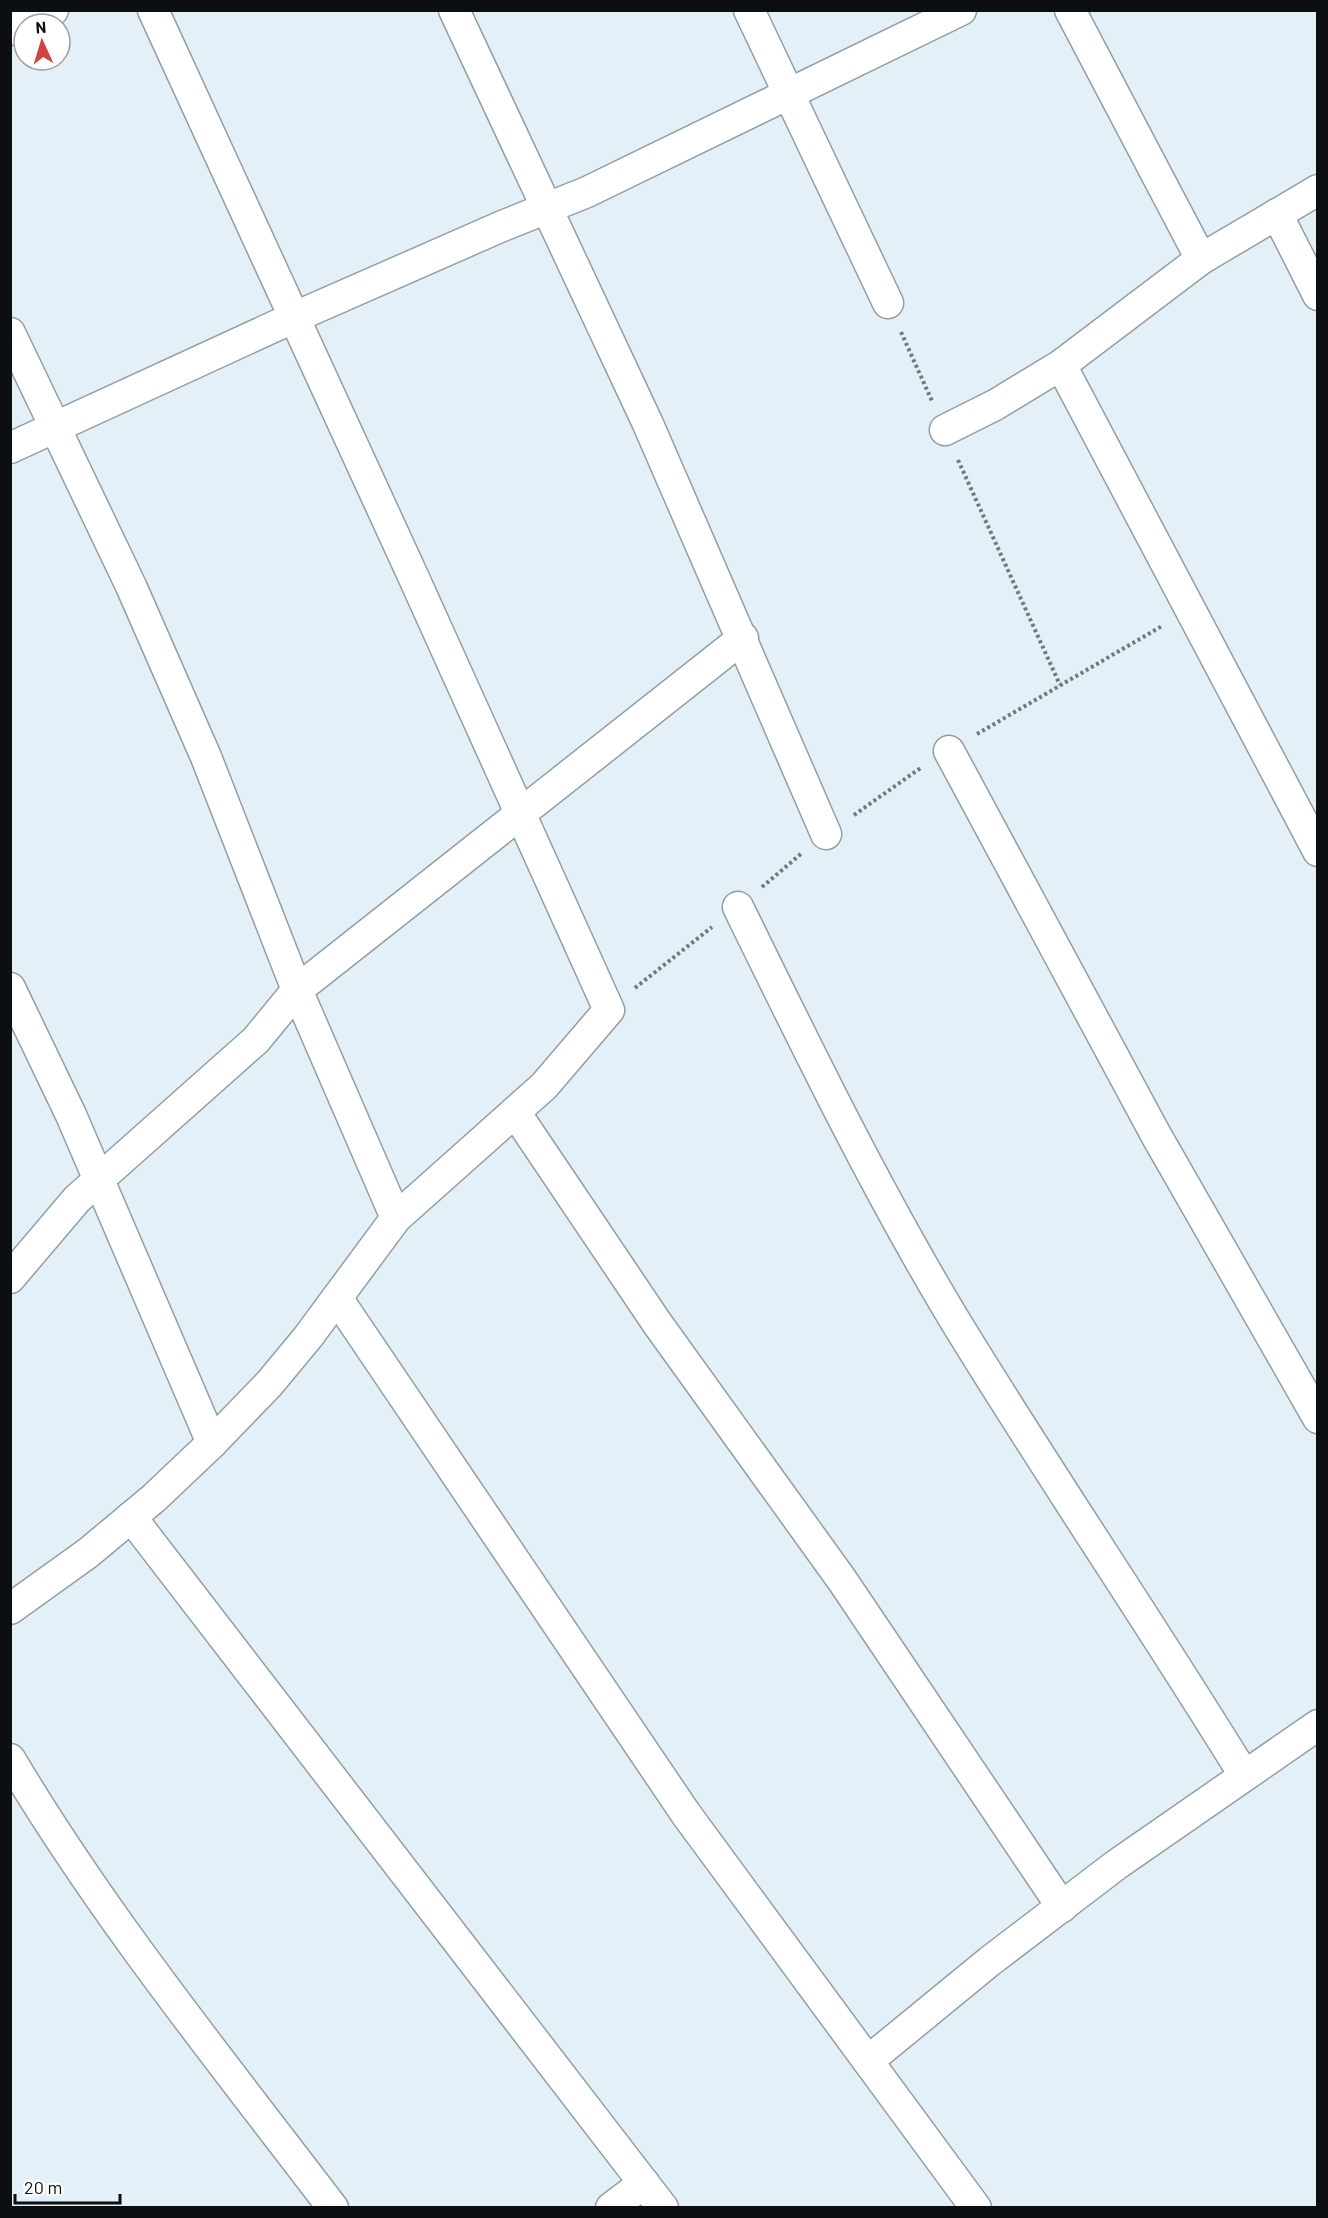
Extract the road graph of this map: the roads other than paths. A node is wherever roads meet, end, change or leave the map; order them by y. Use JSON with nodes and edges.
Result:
{"nodes":[{"id":1,"x":53,"y":10,"type":"edge"},
{"id":2,"x":153,"y":10,"type":"edge"},
{"id":3,"x":454,"y":10,"type":"edge"},
{"id":4,"x":749,"y":10,"type":"edge"},
{"id":5,"x":961,"y":10,"type":"edge"},
{"id":6,"x":1070,"y":10,"type":"edge"},
{"id":7,"x":10,"y":30,"type":"edge"},
{"id":8,"x":787,"y":95,"type":"junction"},
{"id":9,"x":1317,"y":190,"type":"edge"},
{"id":10,"x":546,"y":208,"type":"junction"},
{"id":11,"x":1276,"y":214,"type":"junction"},
{"id":12,"x":1201,"y":259,"type":"junction"},
{"id":13,"x":1317,"y":295,"type":"edge"},
{"id":14,"x":888,"y":303,"type":"road end"},
{"id":15,"x":295,"y":318,"type":"junction"},
{"id":16,"x":10,"y":333,"type":"edge"},
{"id":17,"x":1061,"y":365,"type":"junction"},
{"id":18,"x":55,"y":427,"type":"junction"},
{"id":19,"x":945,"y":430,"type":"road end"},
{"id":20,"x":10,"y":448,"type":"edge"},
{"id":21,"x":743,"y":638,"type":"junction"},
{"id":22,"x":949,"y":751,"type":"road end"},
{"id":23,"x":520,"y":813,"type":"junction"},
{"id":24,"x":826,"y":834,"type":"road end"},
{"id":25,"x":1317,"y":851,"type":"edge"},
{"id":26,"x":738,"y":907,"type":"road end"},
{"id":27,"x":10,"y":988,"type":"edge"},
{"id":28,"x":297,"y":990,"type":"junction"},
{"id":29,"x":515,"y":1112,"type":"junction"},
{"id":30,"x":99,"y":1179,"type":"junction"},
{"id":31,"x":396,"y":1218,"type":"junction"},
{"id":32,"x":10,"y":1278,"type":"edge"},
{"id":33,"x":337,"y":1298,"type":"junction"},
{"id":34,"x":1317,"y":1418,"type":"edge"},
{"id":35,"x":212,"y":1443,"type":"junction"},
{"id":36,"x":131,"y":1517,"type":"junction"},
{"id":37,"x":10,"y":1609,"type":"edge"},
{"id":38,"x":1317,"y":1725,"type":"edge"},
{"id":39,"x":10,"y":1759,"type":"edge"},
{"id":40,"x":1244,"y":1775,"type":"junction"},
{"id":41,"x":1062,"y":1907,"type":"junction"},
{"id":42,"x":868,"y":2061,"type":"junction"},
{"id":43,"x":644,"y":2183,"type":"junction"},
{"id":44,"x":333,"y":2208,"type":"edge"},
{"id":45,"x":611,"y":2208,"type":"edge"},
{"id":46,"x":663,"y":2208,"type":"edge"},
{"id":47,"x":976,"y":2208,"type":"edge"}],
"edges":[{"from":1,"to":7,"type":"street"},
{"from":2,"to":15,"type":"street"},
{"from":3,"to":10,"type":"street"},
{"from":4,"to":8,"type":"street"},
{"from":5,"to":8,"type":"street"},
{"from":6,"to":12,"type":"street"},
{"from":8,"to":10,"type":"street"},
{"from":8,"to":14,"type":"street"},
{"from":9,"to":11,"type":"street"},
{"from":10,"to":15,"type":"street"},
{"from":10,"to":21,"type":"street"},
{"from":11,"to":12,"type":"street"},
{"from":11,"to":13,"type":"street"},
{"from":12,"to":17,"type":"street"},
{"from":15,"to":18,"type":"street"},
{"from":15,"to":23,"type":"street"},
{"from":16,"to":18,"type":"street"},
{"from":17,"to":19,"type":"street"},
{"from":17,"to":25,"type":"street"},
{"from":18,"to":20,"type":"street"},
{"from":18,"to":28,"type":"street"},
{"from":21,"to":23,"type":"street"},
{"from":21,"to":24,"type":"street"},
{"from":22,"to":34,"type":"street"},
{"from":23,"to":28,"type":"street"},
{"from":23,"to":29,"type":"street"},
{"from":26,"to":40,"type":"street"},
{"from":27,"to":30,"type":"street"},
{"from":28,"to":30,"type":"street"},
{"from":28,"to":31,"type":"street"},
{"from":29,"to":31,"type":"street"},
{"from":29,"to":41,"type":"street"},
{"from":30,"to":32,"type":"street"},
{"from":30,"to":35,"type":"street"},
{"from":31,"to":33,"type":"street"},
{"from":33,"to":35,"type":"street"},
{"from":33,"to":42,"type":"street"},
{"from":35,"to":36,"type":"street"},
{"from":36,"to":37,"type":"street"},
{"from":36,"to":43,"type":"street"},
{"from":38,"to":40,"type":"street"},
{"from":39,"to":44,"type":"street"},
{"from":40,"to":41,"type":"street"},
{"from":41,"to":42,"type":"street"},
{"from":42,"to":47,"type":"street"},
{"from":43,"to":45,"type":"street"},
{"from":43,"to":46,"type":"street"}]}
